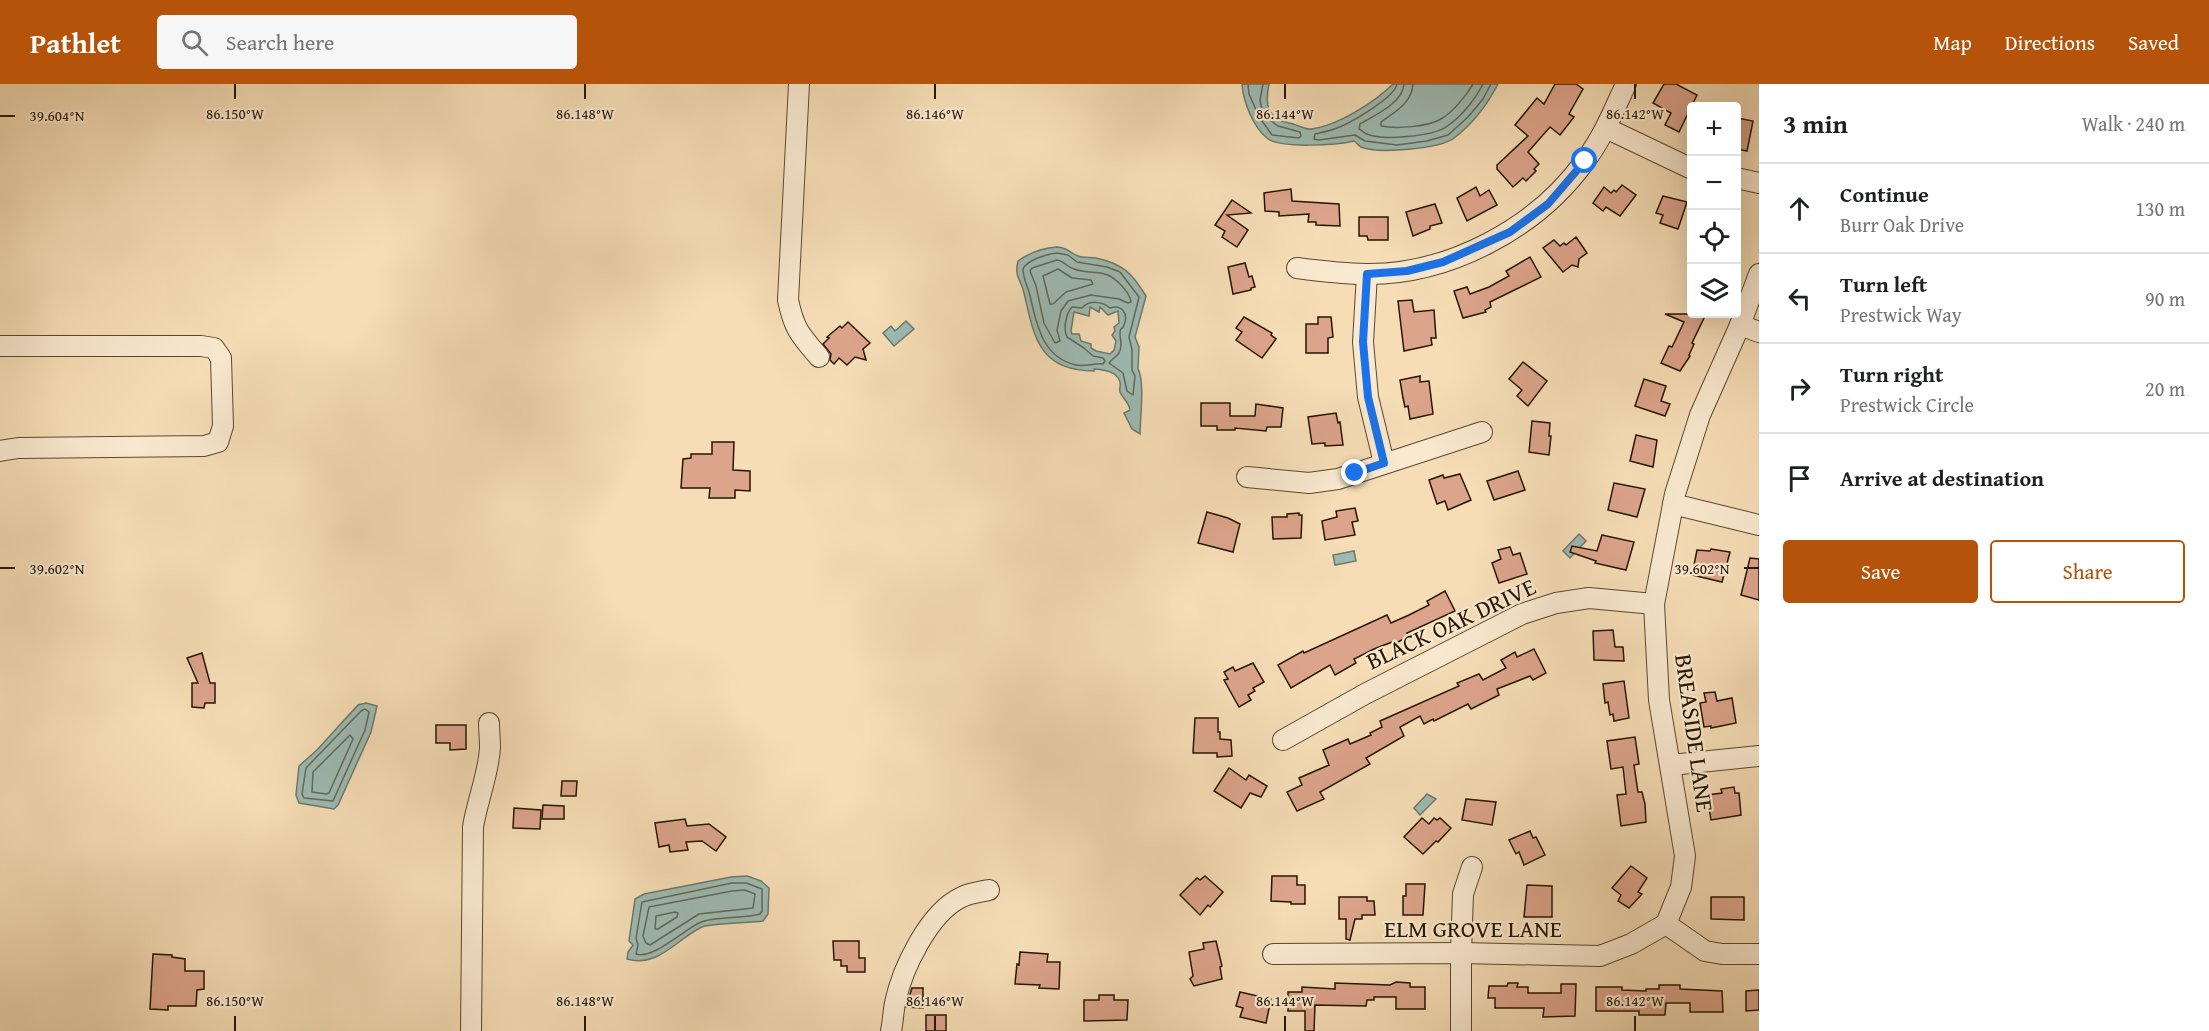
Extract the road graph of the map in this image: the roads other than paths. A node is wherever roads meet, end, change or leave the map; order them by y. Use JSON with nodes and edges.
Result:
{"nodes":[{"id":1,"x":799,"y":84,"type":"edge"},
{"id":2,"x":1626,"y":84,"type":"edge"},
{"id":3,"x":1606,"y":128,"type":"junction"},
{"id":4,"x":1687,"y":167,"type":"edge"},
{"id":5,"x":1741,"y":179,"type":"edge"},
{"id":6,"x":1759,"y":183,"type":"edge"},
{"id":7,"x":1297,"y":268,"type":"dead end"},
{"id":8,"x":1367,"y":274,"type":"junction"},
{"id":9,"x":1759,"y":274,"type":"edge"},
{"id":10,"x":1740,"y":325,"type":"junction"},
{"id":11,"x":1759,"y":332,"type":"edge"},
{"id":12,"x":0,"y":346,"type":"edge"},
{"id":13,"x":819,"y":357,"type":"dead end"},
{"id":14,"x":1482,"y":432,"type":"dead end"},
{"id":15,"x":0,"y":451,"type":"edge"},
{"id":16,"x":1384,"y":463,"type":"junction"},
{"id":17,"x":1248,"y":477,"type":"dead end"},
{"id":18,"x":1673,"y":504,"type":"junction"},
{"id":19,"x":1759,"y":525,"type":"edge"},
{"id":20,"x":1654,"y":604,"type":"junction"},
{"id":21,"x":489,"y":723,"type":"dead end"},
{"id":22,"x":1282,"y":740,"type":"dead end"},
{"id":23,"x":1759,"y":756,"type":"edge"},
{"id":24,"x":1671,"y":765,"type":"junction"},
{"id":25,"x":1472,"y":867,"type":"dead end"},
{"id":26,"x":989,"y":890,"type":"dead end"},
{"id":27,"x":1666,"y":924,"type":"junction"},
{"id":28,"x":1461,"y":953,"type":"junction"},
{"id":29,"x":1273,"y":954,"type":"dead end"},
{"id":30,"x":1759,"y":954,"type":"edge"},
{"id":31,"x":471,"y":1031,"type":"edge"},
{"id":32,"x":891,"y":1031,"type":"edge"},
{"id":33,"x":1461,"y":1031,"type":"edge"}],
"edges":[{"from":1,"to":13,"type":"street"},
{"from":2,"to":3,"type":"street"},
{"from":3,"to":4,"type":"street"},
{"from":3,"to":8,"type":"street"},
{"from":5,"to":6,"type":"street"},
{"from":7,"to":8,"type":"street"},
{"from":8,"to":16,"type":"street"},
{"from":9,"to":10,"type":"street","name":"BREASIDE LANE"},
{"from":10,"to":11,"type":"street"},
{"from":10,"to":18,"type":"street","name":"BREASIDE LANE"},
{"from":12,"to":15,"type":"street"},
{"from":14,"to":16,"type":"street"},
{"from":16,"to":17,"type":"street"},
{"from":18,"to":19,"type":"street"},
{"from":18,"to":20,"type":"street","name":"BREASIDE LANE"},
{"from":20,"to":22,"type":"street","name":"BLACK OAK DRIVE"},
{"from":20,"to":24,"type":"street","name":"BREASIDE LANE"},
{"from":21,"to":31,"type":"street"},
{"from":23,"to":24,"type":"street"},
{"from":24,"to":27,"type":"street","name":"BREASIDE LANE"},
{"from":25,"to":28,"type":"street"},
{"from":26,"to":32,"type":"street"},
{"from":27,"to":28,"type":"street","name":"ELM GROVE LANE"},
{"from":27,"to":30,"type":"street"},
{"from":28,"to":29,"type":"street","name":"ELM GROVE LANE"},
{"from":28,"to":33,"type":"street"}]}
